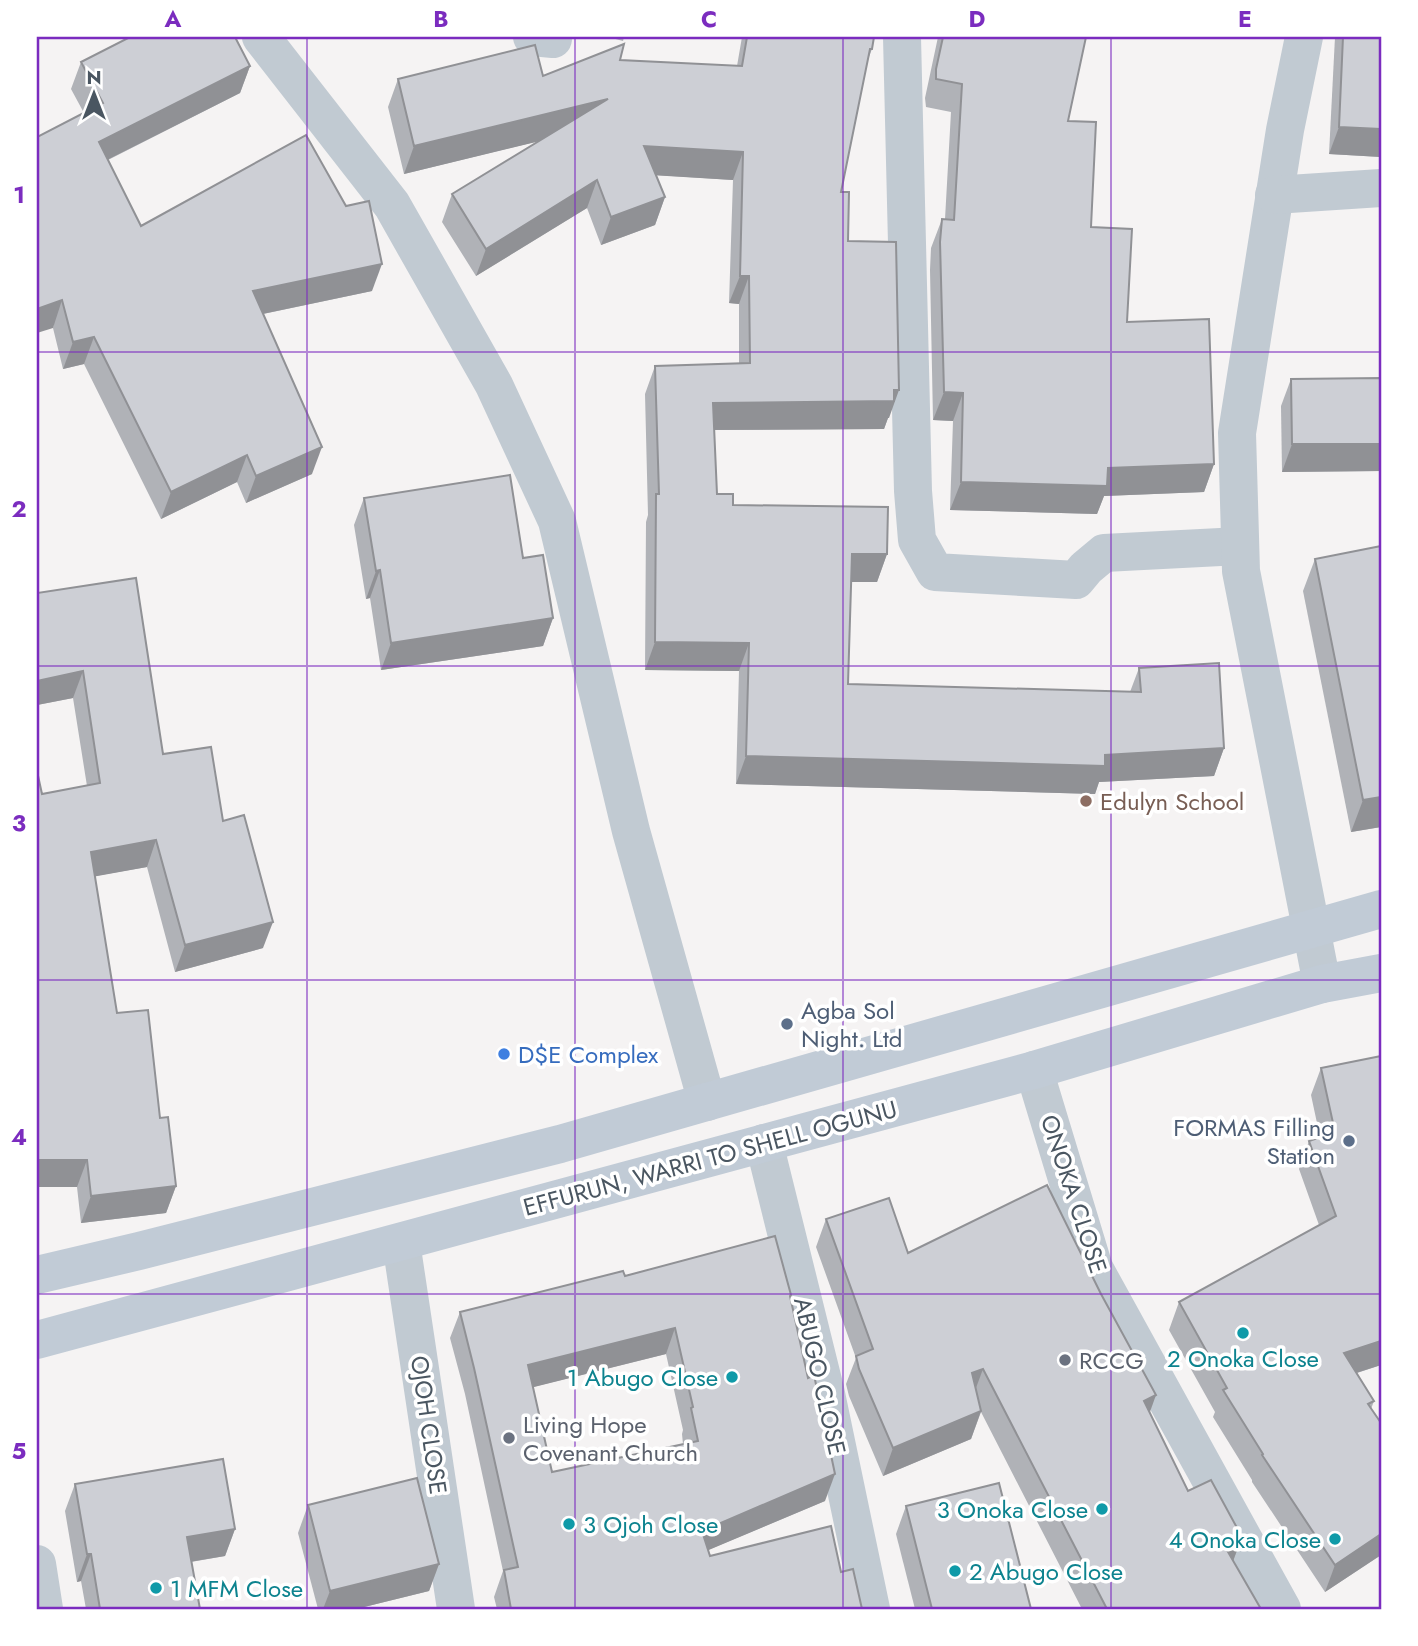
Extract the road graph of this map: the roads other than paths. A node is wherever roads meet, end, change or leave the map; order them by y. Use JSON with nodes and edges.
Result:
{"nodes":[{"id":1,"x":261,"y":37,"type":"edge"},
{"id":2,"x":902,"y":37,"type":"edge"},
{"id":3,"x":1304,"y":37,"type":"edge"},
{"id":4,"x":1381,"y":188,"type":"edge"},
{"id":5,"x":1275,"y":195,"type":"junction"},
{"id":6,"x":1240,"y":545,"type":"junction"},
{"id":7,"x":1381,"y":909,"type":"edge"},
{"id":8,"x":1311,"y":929,"type":"junction"},
{"id":9,"x":1381,"y":973,"type":"edge"},
{"id":10,"x":1322,"y":984,"type":"junction"},
{"id":11,"x":1034,"y":1070,"type":"junction"},
{"id":12,"x":707,"y":1102,"type":"junction"},
{"id":13,"x":764,"y":1143,"type":"junction"},
{"id":14,"x":401,"y":1242,"type":"junction"},
{"id":15,"x":37,"y":1275,"type":"edge"},
{"id":16,"x":37,"y":1340,"type":"edge"},
{"id":17,"x":37,"y":1564,"type":"edge"},
{"id":18,"x":44,"y":1609,"type":"edge"},
{"id":19,"x":456,"y":1609,"type":"edge"},
{"id":20,"x":871,"y":1609,"type":"edge"},
{"id":21,"x":1282,"y":1609,"type":"edge"}],
"edges":[{"from":1,"to":12,"type":"street"},
{"from":2,"to":6,"type":"street"},
{"from":3,"to":5,"type":"street"},
{"from":4,"to":5,"type":"street"},
{"from":5,"to":6,"type":"street"},
{"from":6,"to":8,"type":"street"},
{"from":7,"to":8,"type":"main road"},
{"from":8,"to":10,"type":"street"},
{"from":8,"to":12,"type":"main road"},
{"from":9,"to":10,"type":"main road","name":"EFFURUN, WARRI TO SHELL OGUNU"},
{"from":10,"to":11,"type":"main road","name":"EFFURUN, WARRI TO SHELL OGUNU"},
{"from":11,"to":13,"type":"main road","name":"EFFURUN, WARRI TO SHELL OGUNU"},
{"from":11,"to":21,"type":"street","name":"ONOKA CLOSE"},
{"from":12,"to":15,"type":"main road"},
{"from":13,"to":14,"type":"main road","name":"EFFURUN, WARRI TO SHELL OGUNU"},
{"from":13,"to":20,"type":"street","name":"ABUGO CLOSE"},
{"from":14,"to":16,"type":"main road","name":"EFFURUN, WARRI TO SHELL OGUNU"},
{"from":14,"to":19,"type":"street","name":"OJOH CLOSE"},
{"from":17,"to":18,"type":"street"}]}
